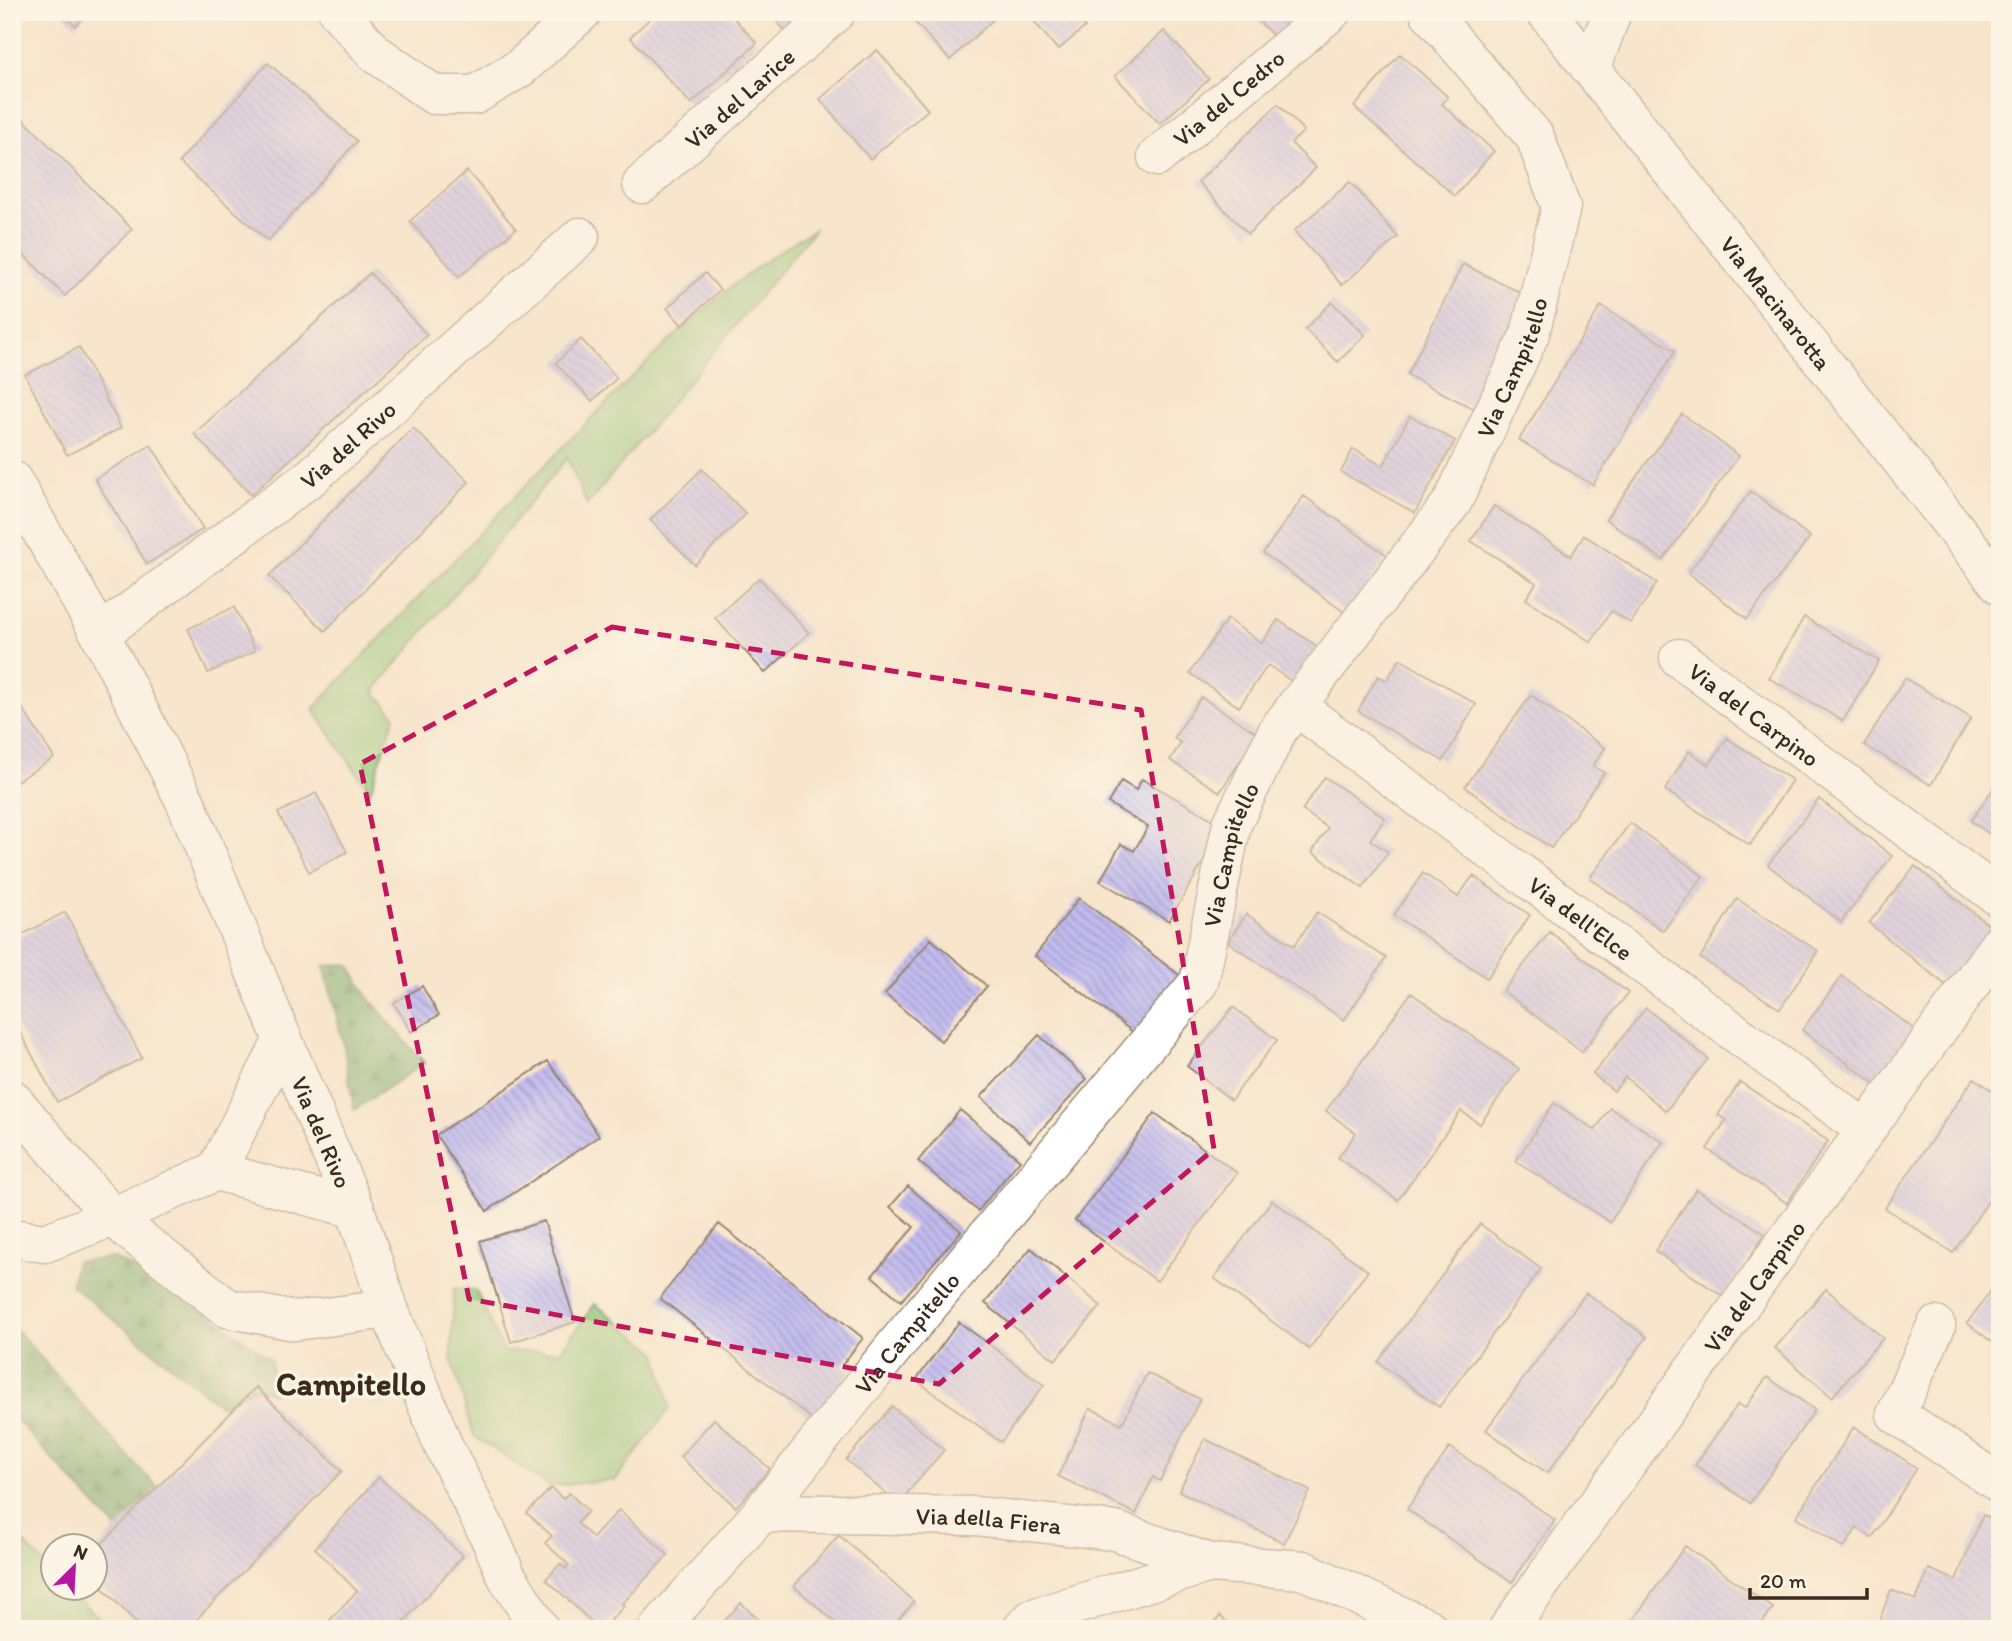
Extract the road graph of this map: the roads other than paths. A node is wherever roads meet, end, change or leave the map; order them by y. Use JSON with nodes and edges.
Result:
{"nodes":[{"id":1,"x":338,"y":12,"type":"edge"},
{"id":2,"x":582,"y":12,"type":"edge"},
{"id":3,"x":836,"y":12,"type":"edge"},
{"id":4,"x":1331,"y":12,"type":"edge"},
{"id":5,"x":1429,"y":12,"type":"edge"},
{"id":6,"x":1546,"y":12,"type":"edge"},
{"id":7,"x":1612,"y":12,"type":"edge"},
{"id":8,"x":1591,"y":69,"type":"junction"},
{"id":9,"x":1157,"y":157,"type":"dead end"},
{"id":10,"x":642,"y":184,"type":"dead end"},
{"id":11,"x":580,"y":237,"type":"dead end"},
{"id":12,"x":12,"y":480,"type":"edge"},
{"id":13,"x":2000,"y":584,"type":"edge"},
{"id":14,"x":100,"y":634,"type":"junction"},
{"id":15,"x":1679,"y":658,"type":"dead end"},
{"id":16,"x":1296,"y":706,"type":"junction"},
{"id":17,"x":2000,"y":898,"type":"edge"},
{"id":18,"x":2000,"y":943,"type":"edge"},
{"id":19,"x":283,"y":1040,"type":"junction"},
{"id":20,"x":12,"y":1099,"type":"edge"},
{"id":21,"x":1866,"y":1130,"type":"junction"},
{"id":22,"x":216,"y":1171,"type":"junction"},
{"id":23,"x":355,"y":1209,"type":"junction"},
{"id":24,"x":111,"y":1217,"type":"junction"},
{"id":25,"x":12,"y":1238,"type":"edge"},
{"id":26,"x":389,"y":1309,"type":"junction"},
{"id":27,"x":1936,"y":1326,"type":"dead end"},
{"id":28,"x":2000,"y":1484,"type":"edge"},
{"id":29,"x":761,"y":1513,"type":"junction"},
{"id":30,"x":1210,"y":1563,"type":"junction"},
{"id":31,"x":540,"y":1629,"type":"edge"},
{"id":32,"x":658,"y":1629,"type":"edge"},
{"id":33,"x":1022,"y":1629,"type":"edge"},
{"id":34,"x":1429,"y":1629,"type":"edge"},
{"id":35,"x":1508,"y":1629,"type":"edge"}],
"edges":[{"from":1,"to":2,"type":"street"},
{"from":3,"to":10,"type":"street","name":"Via del Larice"},
{"from":4,"to":9,"type":"street","name":"Via del Cedro"},
{"from":5,"to":16,"type":"street","name":"Via Campitello"},
{"from":6,"to":8,"type":"street","name":"Via Macinarotta"},
{"from":7,"to":8,"type":"street"},
{"from":8,"to":13,"type":"street","name":"Via Macinarotta"},
{"from":11,"to":14,"type":"street","name":"Via del Rivo"},
{"from":12,"to":14,"type":"street","name":"Via del Rivo"},
{"from":14,"to":19,"type":"street","name":"Via del Rivo"},
{"from":15,"to":17,"type":"street","name":"Via del Carpino"},
{"from":16,"to":21,"type":"street","name":"Via dell'Elce"},
{"from":16,"to":29,"type":"street","name":"Via Campitello"},
{"from":18,"to":21,"type":"street","name":"Via del Carpino"},
{"from":19,"to":22,"type":"street"},
{"from":19,"to":23,"type":"street","name":"Via del Rivo"},
{"from":20,"to":24,"type":"street"},
{"from":21,"to":35,"type":"street","name":"Via del Carpino"},
{"from":22,"to":23,"type":"street"},
{"from":22,"to":24,"type":"street"},
{"from":23,"to":26,"type":"street","name":"Via del Rivo"},
{"from":24,"to":25,"type":"street"},
{"from":24,"to":26,"type":"street"},
{"from":26,"to":31,"type":"street","name":"Via del Rivo"},
{"from":27,"to":28,"type":"street"},
{"from":29,"to":30,"type":"street","name":"Via della Fiera"},
{"from":29,"to":32,"type":"street","name":"Via Campitello"},
{"from":30,"to":33,"type":"street","name":"Via della Fiera"},
{"from":30,"to":34,"type":"street","name":"Via della Fiera"}]}
